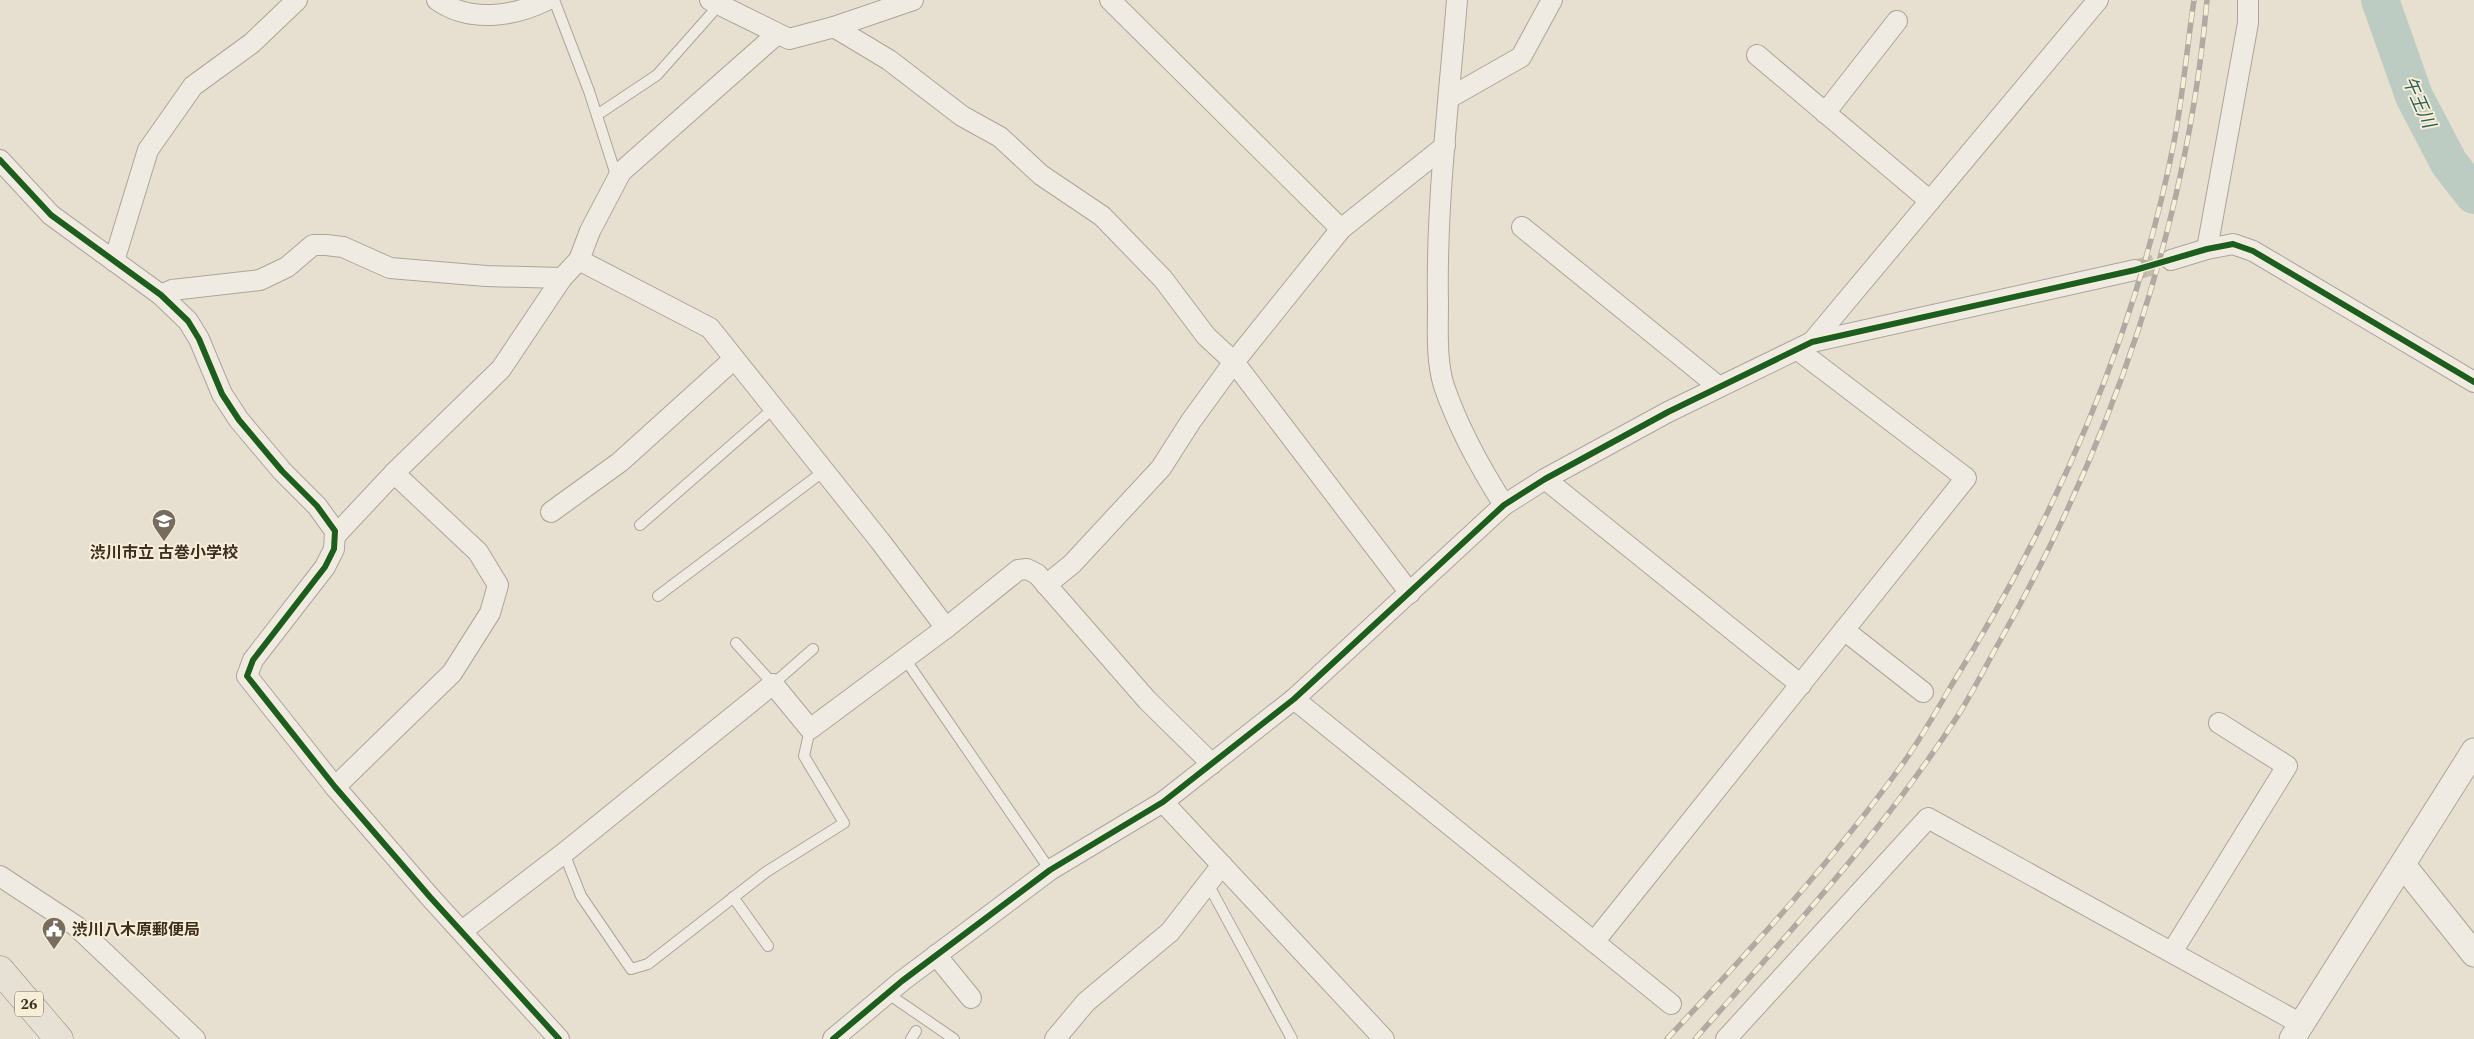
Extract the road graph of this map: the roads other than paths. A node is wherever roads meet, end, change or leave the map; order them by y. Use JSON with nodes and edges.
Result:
{"nodes":[{"id":1,"x":297,"y":0,"type":"edge"},
{"id":2,"x":437,"y":0,"type":"edge"},
{"id":3,"x":547,"y":0,"type":"edge"},
{"id":4,"x":554,"y":0,"type":"edge"},
{"id":5,"x":913,"y":0,"type":"edge"},
{"id":6,"x":1110,"y":0,"type":"edge"},
{"id":7,"x":1457,"y":0,"type":"edge"},
{"id":8,"x":1552,"y":0,"type":"edge"},
{"id":9,"x":2098,"y":0,"type":"edge"},
{"id":10,"x":2248,"y":0,"type":"edge"},
{"id":11,"x":715,"y":2,"type":"edge"},
{"id":12,"x":1897,"y":21,"type":"dead end"},
{"id":13,"x":834,"y":28,"type":"junction"},
{"id":14,"x":776,"y":34,"type":"junction"},
{"id":15,"x":1757,"y":56,"type":"dead end"},
{"id":16,"x":1449,"y":98,"type":"junction"},
{"id":17,"x":1825,"y":113,"type":"junction"},
{"id":18,"x":597,"y":115,"type":"junction"},
{"id":19,"x":1445,"y":146,"type":"junction"},
{"id":20,"x":0,"y":160,"type":"edge"},
{"id":21,"x":617,"y":179,"type":"junction"},
{"id":22,"x":1930,"y":201,"type":"junction"},
{"id":23,"x":1522,"y":227,"type":"dead end"},
{"id":24,"x":1341,"y":229,"type":"junction"},
{"id":25,"x":2206,"y":249,"type":"junction"},
{"id":26,"x":579,"y":260,"type":"junction"},
{"id":27,"x":2171,"y":260,"type":"tunnel mouth"},
{"id":28,"x":114,"y":261,"type":"junction"},
{"id":29,"x":2135,"y":270,"type":"tunnel mouth"},
{"id":30,"x":562,"y":278,"type":"junction"},
{"id":31,"x":161,"y":295,"type":"junction"},
{"id":32,"x":1805,"y":346,"type":"junction"},
{"id":33,"x":734,"y":359,"type":"junction"},
{"id":34,"x":1234,"y":362,"type":"junction"},
{"id":35,"x":2474,"y":382,"type":"edge"},
{"id":36,"x":1719,"y":387,"type":"junction"},
{"id":37,"x":774,"y":408,"type":"junction"},
{"id":38,"x":824,"y":471,"type":"junction"},
{"id":39,"x":394,"y":473,"type":"junction"},
{"id":40,"x":1545,"y":479,"type":"junction"},
{"id":41,"x":1504,"y":505,"type":"junction"},
{"id":42,"x":551,"y":512,"type":"dead end"},
{"id":43,"x":640,"y":525,"type":"dead end"},
{"id":44,"x":335,"y":536,"type":"junction"},
{"id":45,"x":1046,"y":585,"type":"junction"},
{"id":46,"x":1410,"y":593,"type":"junction"},
{"id":47,"x":658,"y":596,"type":"dead end"},
{"id":48,"x":946,"y":628,"type":"junction"},
{"id":49,"x":1844,"y":630,"type":"junction"},
{"id":50,"x":736,"y":644,"type":"dead end"},
{"id":51,"x":813,"y":648,"type":"dead end"},
{"id":52,"x":905,"y":659,"type":"junction"},
{"id":53,"x":773,"y":684,"type":"junction"},
{"id":54,"x":1801,"y":685,"type":"junction"},
{"id":55,"x":1923,"y":692,"type":"dead end"},
{"id":56,"x":1294,"y":699,"type":"junction"},
{"id":57,"x":2219,"y":723,"type":"dead end"},
{"id":58,"x":810,"y":729,"type":"junction"},
{"id":59,"x":2474,"y":751,"type":"edge"},
{"id":60,"x":1212,"y":764,"type":"junction"},
{"id":61,"x":335,"y":787,"type":"junction"},
{"id":62,"x":1163,"y":802,"type":"junction"},
{"id":63,"x":564,"y":853,"type":"junction"},
{"id":64,"x":1222,"y":865,"type":"junction"},
{"id":65,"x":2403,"y":865,"type":"junction"},
{"id":66,"x":1050,"y":870,"type":"junction"},
{"id":67,"x":0,"y":876,"type":"edge"},
{"id":68,"x":1208,"y":884,"type":"junction"},
{"id":69,"x":733,"y":897,"type":"junction"},
{"id":70,"x":462,"y":931,"type":"junction"},
{"id":71,"x":1594,"y":942,"type":"junction"},
{"id":72,"x":768,"y":946,"type":"dead end"},
{"id":73,"x":2172,"y":952,"type":"junction"},
{"id":74,"x":2474,"y":954,"type":"edge"},
{"id":75,"x":936,"y":955,"type":"junction"},
{"id":76,"x":0,"y":970,"type":"edge"},
{"id":77,"x":887,"y":993,"type":"junction"},
{"id":78,"x":971,"y":998,"type":"dead end"},
{"id":79,"x":1671,"y":1004,"type":"dead end"},
{"id":80,"x":2298,"y":1032,"type":"edge"},
{"id":81,"x":59,"y":1039,"type":"edge"},
{"id":82,"x":195,"y":1039,"type":"edge"},
{"id":83,"x":558,"y":1039,"type":"edge"},
{"id":84,"x":834,"y":1039,"type":"edge"},
{"id":85,"x":954,"y":1039,"type":"edge"},
{"id":86,"x":1056,"y":1039,"type":"edge"},
{"id":87,"x":1292,"y":1039,"type":"edge"},
{"id":88,"x":1384,"y":1039,"type":"edge"},
{"id":89,"x":1726,"y":1039,"type":"edge"}],
"edges":[{"from":1,"to":28,"type":"street"},
{"from":2,"to":3,"type":"street"},
{"from":4,"to":18,"type":"lane"},
{"from":5,"to":13,"type":"street"},
{"from":6,"to":24,"type":"street"},
{"from":7,"to":16,"type":"street"},
{"from":8,"to":16,"type":"street"},
{"from":9,"to":22,"type":"street"},
{"from":10,"to":25,"type":"street"},
{"from":11,"to":14,"type":"street"},
{"from":11,"to":18,"type":"lane"},
{"from":12,"to":17,"type":"street"},
{"from":13,"to":14,"type":"street"},
{"from":13,"to":34,"type":"street"},
{"from":14,"to":21,"type":"street"},
{"from":15,"to":17,"type":"street"},
{"from":16,"to":19,"type":"street"},
{"from":17,"to":22,"type":"street"},
{"from":18,"to":21,"type":"lane"},
{"from":19,"to":24,"type":"street"},
{"from":19,"to":41,"type":"street"},
{"from":20,"to":28,"type":"street"},
{"from":21,"to":26,"type":"street"},
{"from":22,"to":32,"type":"street"},
{"from":23,"to":36,"type":"street"},
{"from":24,"to":34,"type":"street"},
{"from":25,"to":27,"type":"street"},
{"from":25,"to":35,"type":"street"},
{"from":26,"to":30,"type":"street"},
{"from":26,"to":33,"type":"street"},
{"from":28,"to":31,"type":"street"},
{"from":29,"to":32,"type":"street"},
{"from":30,"to":31,"type":"street"},
{"from":30,"to":39,"type":"street"},
{"from":31,"to":44,"type":"street"},
{"from":32,"to":36,"type":"street"},
{"from":32,"to":49,"type":"street"},
{"from":33,"to":37,"type":"street"},
{"from":33,"to":42,"type":"street"},
{"from":34,"to":45,"type":"street"},
{"from":34,"to":46,"type":"street"},
{"from":36,"to":40,"type":"street"},
{"from":37,"to":38,"type":"street"},
{"from":37,"to":43,"type":"lane"},
{"from":38,"to":47,"type":"lane"},
{"from":38,"to":48,"type":"street"},
{"from":39,"to":44,"type":"street"},
{"from":39,"to":61,"type":"street"},
{"from":40,"to":41,"type":"street"},
{"from":40,"to":54,"type":"street"},
{"from":41,"to":46,"type":"street"},
{"from":44,"to":61,"type":"street"},
{"from":45,"to":48,"type":"street"},
{"from":45,"to":60,"type":"street"},
{"from":46,"to":56,"type":"street"},
{"from":48,"to":52,"type":"street"},
{"from":49,"to":54,"type":"street"},
{"from":49,"to":55,"type":"street"},
{"from":50,"to":53,"type":"lane"},
{"from":51,"to":53,"type":"lane"},
{"from":52,"to":58,"type":"street"},
{"from":52,"to":66,"type":"lane"},
{"from":53,"to":58,"type":"street"},
{"from":53,"to":63,"type":"street"},
{"from":54,"to":71,"type":"street"},
{"from":56,"to":60,"type":"street"},
{"from":56,"to":71,"type":"street"},
{"from":57,"to":73,"type":"street"},
{"from":58,"to":69,"type":"lane"},
{"from":59,"to":65,"type":"street"},
{"from":60,"to":62,"type":"street"},
{"from":61,"to":70,"type":"street"},
{"from":62,"to":64,"type":"street"},
{"from":62,"to":66,"type":"street"},
{"from":63,"to":69,"type":"lane"},
{"from":63,"to":70,"type":"street"},
{"from":64,"to":68,"type":"street"},
{"from":64,"to":88,"type":"street"},
{"from":65,"to":74,"type":"street"},
{"from":65,"to":80,"type":"street"},
{"from":66,"to":75,"type":"street"},
{"from":67,"to":82,"type":"street"},
{"from":68,"to":86,"type":"street"},
{"from":68,"to":87,"type":"lane"},
{"from":69,"to":72,"type":"lane"},
{"from":70,"to":83,"type":"street"},
{"from":71,"to":79,"type":"street"},
{"from":73,"to":80,"type":"street"},
{"from":73,"to":89,"type":"street"},
{"from":75,"to":77,"type":"street"},
{"from":75,"to":78,"type":"street"},
{"from":76,"to":81,"type":"main road","number":"26"},
{"from":77,"to":84,"type":"street"},
{"from":77,"to":85,"type":"lane"}]}
